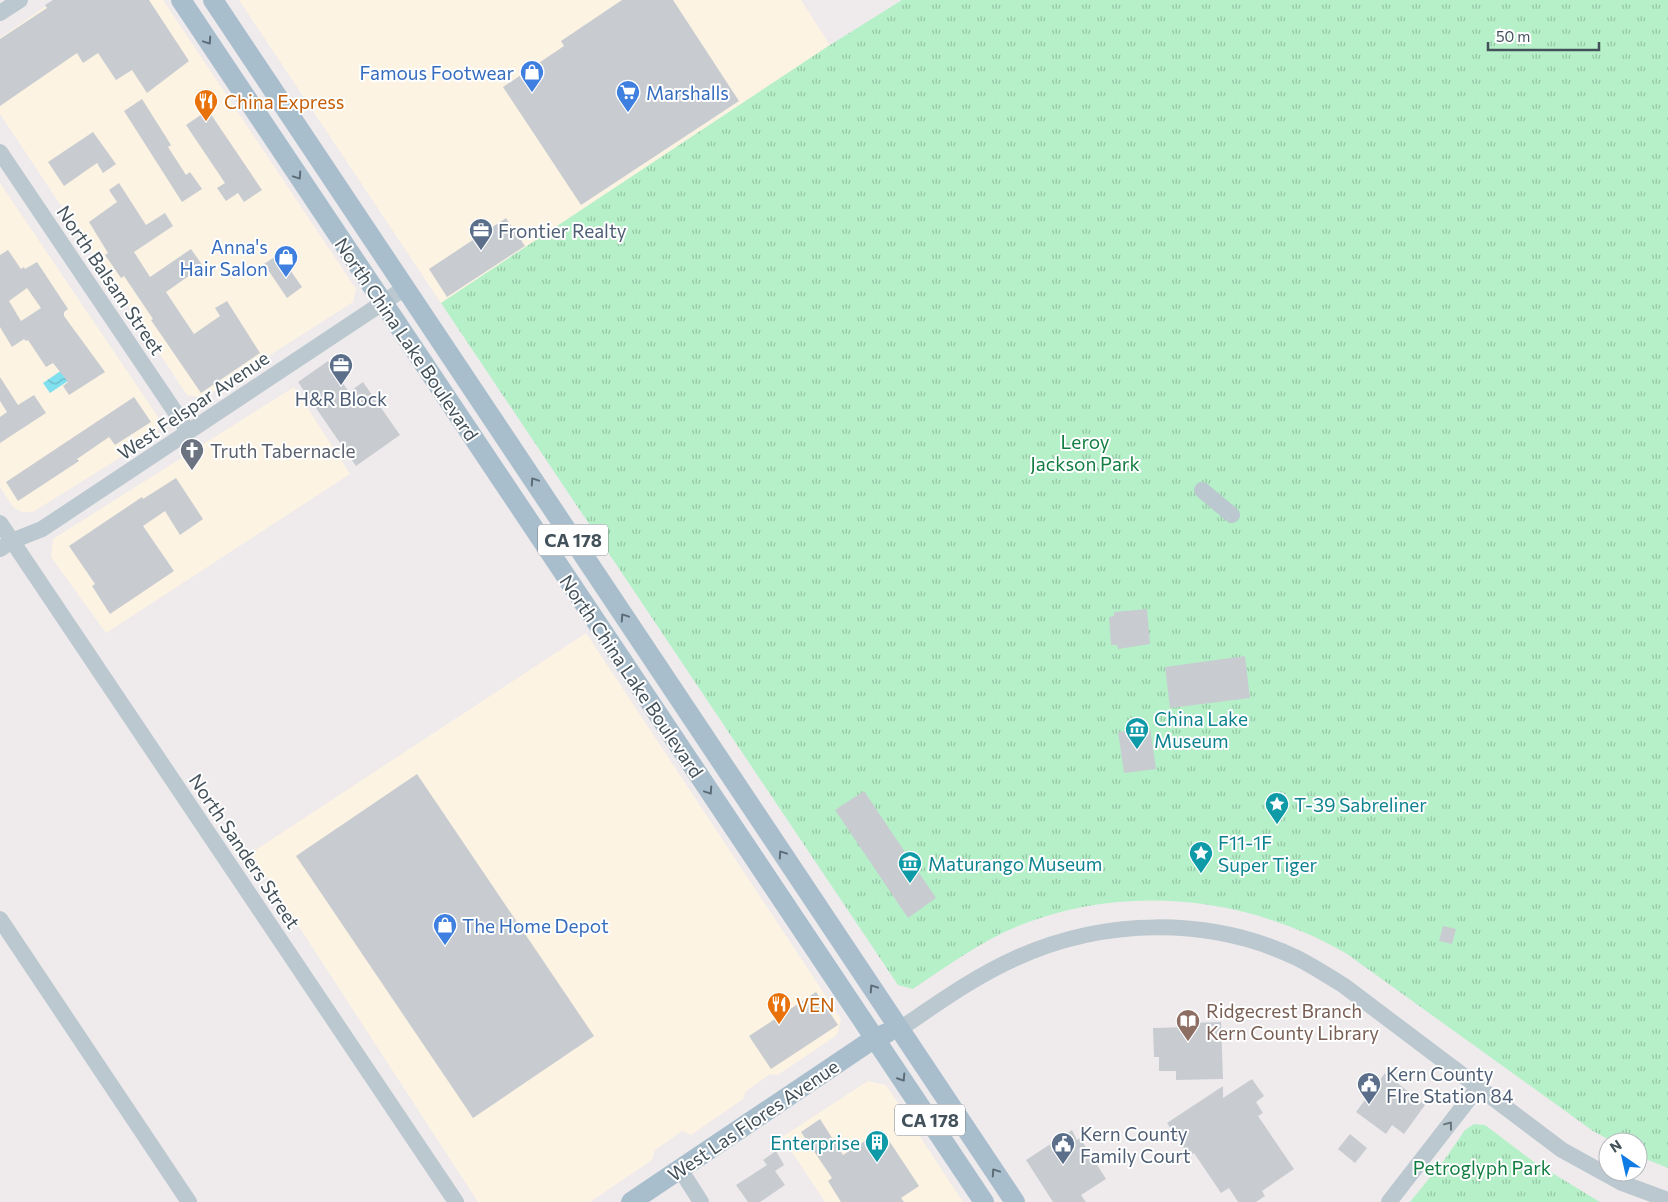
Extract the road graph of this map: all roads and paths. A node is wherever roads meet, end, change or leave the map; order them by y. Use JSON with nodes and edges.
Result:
{"nodes":[{"id":1,"x":20,"y":0,"type":"edge"},
{"id":2,"x":181,"y":0,"type":"edge"},
{"id":3,"x":213,"y":0,"type":"edge"},
{"id":4,"x":0,"y":13,"type":"edge"},
{"id":5,"x":0,"y":152,"type":"edge"},
{"id":6,"x":404,"y":288,"type":"junction"},
{"id":7,"x":382,"y":302,"type":"junction"},
{"id":8,"x":188,"y":431,"type":"junction"},
{"id":9,"x":1202,"y":490,"type":"dead end"},
{"id":10,"x":1232,"y":515,"type":"dead end"},
{"id":11,"x":0,"y":523,"type":"edge"},
{"id":12,"x":6,"y":545,"type":"edge"},
{"id":13,"x":611,"y":645,"type":"junction"},
{"id":14,"x":703,"y":736,"type":"junction"},
{"id":15,"x":0,"y":919,"type":"edge"},
{"id":16,"x":901,"y":1028,"type":"junction"},
{"id":17,"x":875,"y":1038,"type":"junction"},
{"id":18,"x":1479,"y":1086,"type":"junction"},
{"id":19,"x":680,"y":1169,"type":"junction"},
{"id":20,"x":1668,"y":1200,"type":"edge"},
{"id":21,"x":189,"y":1202,"type":"edge"},
{"id":22,"x":456,"y":1202,"type":"edge"},
{"id":23,"x":631,"y":1202,"type":"edge"},
{"id":24,"x":701,"y":1202,"type":"edge"},
{"id":25,"x":984,"y":1202,"type":"edge"},
{"id":26,"x":1015,"y":1202,"type":"edge"},
{"id":27,"x":1388,"y":1202,"type":"edge"}],
"edges":[{"from":1,"to":4,"type":"street"},
{"from":2,"to":7,"type":"main road","name":"North China Lake Boulevard","number":"CA 178","one_way":true},
{"from":3,"to":6,"type":"main road","name":"North China Lake Boulevard","number":"CA 178"},
{"from":5,"to":8,"type":"street","name":"North Balsam Street"},
{"from":6,"to":7,"type":"street","name":"West Felspar Avenue"},
{"from":14,"to":6,"type":"main road","name":"North China Lake Boulevard","number":"CA 178","one_way":true},
{"from":7,"to":8,"type":"street","name":"West Felspar Avenue"},
{"from":7,"to":13,"type":"main road","name":"North China Lake Boulevard","number":"CA 178"},
{"from":8,"to":12,"type":"street","name":"West Felspar Avenue"},
{"from":9,"to":10,"type":"street"},
{"from":11,"to":12,"type":"street","name":"North Sanders Street"},
{"from":12,"to":22,"type":"street","name":"North Sanders Street"},
{"from":13,"to":14,"type":"main road"},
{"from":13,"to":17,"type":"main road","name":"North China Lake Boulevard","number":"CA 178","one_way":true},
{"from":16,"to":14,"type":"main road","name":"North China Lake Boulevard","number":"CA 178","one_way":true},
{"from":15,"to":21,"type":"street"},
{"from":16,"to":17,"type":"main road","name":"West Las Flores Avenue"},
{"from":16,"to":18,"type":"street"},
{"from":26,"to":16,"type":"main road","name":"North China Lake Boulevard","number":"CA 178","one_way":true},
{"from":17,"to":19,"type":"main road","name":"West Las Flores Avenue"},
{"from":17,"to":25,"type":"main road","name":"North China Lake Boulevard","number":"CA 178","one_way":true},
{"from":18,"to":20,"type":"street"},
{"from":27,"to":18,"type":"street","one_way":true},
{"from":19,"to":23,"type":"main road","name":"West Las Flores Avenue"},
{"from":19,"to":24,"type":"street"}]}
